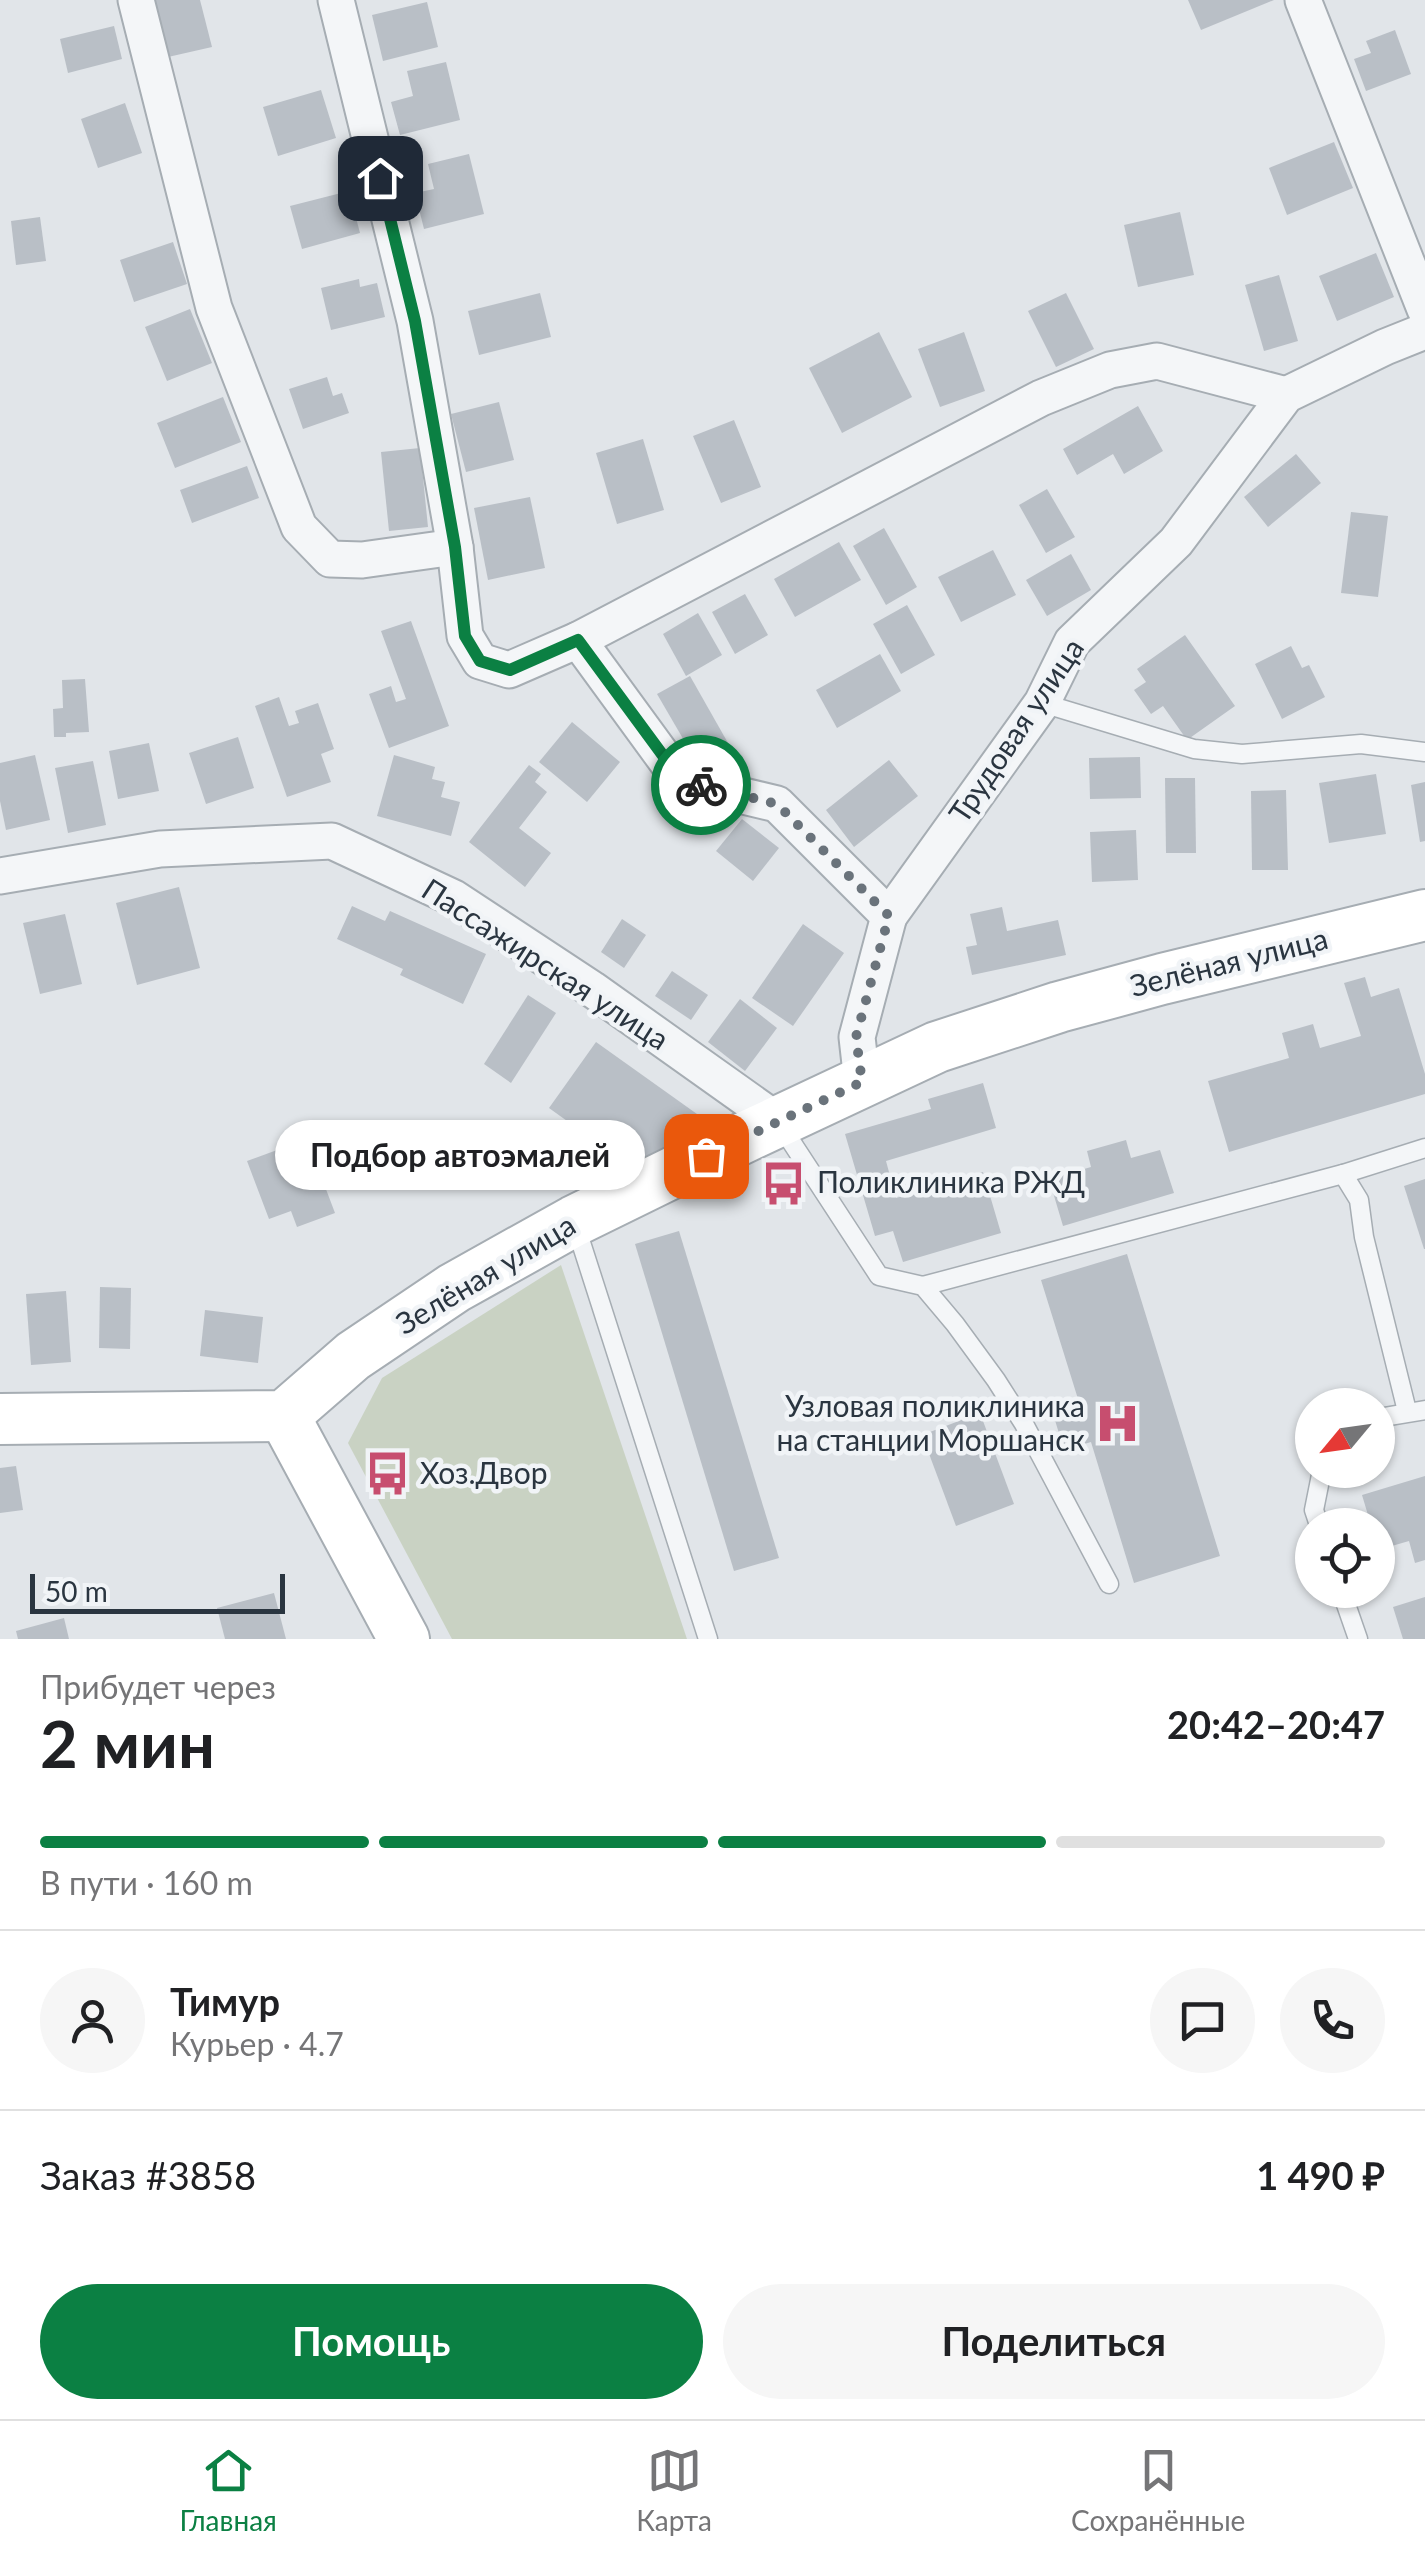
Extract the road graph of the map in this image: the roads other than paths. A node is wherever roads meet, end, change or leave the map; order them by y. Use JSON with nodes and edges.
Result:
{"nodes":[{"id":1,"x":136,"y":0,"type":"edge"},
{"id":2,"x":336,"y":0,"type":"edge"},
{"id":3,"x":1302,"y":0,"type":"edge"},
{"id":4,"x":1425,"y":309,"type":"edge"},
{"id":5,"x":1425,"y":332,"type":"edge"},
{"id":6,"x":1286,"y":395,"type":"junction"},
{"id":7,"x":455,"y":547,"type":"junction"},
{"id":8,"x":578,"y":640,"type":"junction"},
{"id":9,"x":1042,"y":703,"type":"junction"},
{"id":10,"x":1425,"y":752,"type":"edge"},
{"id":11,"x":0,"y":876,"type":"edge"},
{"id":12,"x":1425,"y":915,"type":"edge"},
{"id":13,"x":889,"y":916,"type":"junction"},
{"id":14,"x":862,"y":1082,"type":"junction"},
{"id":15,"x":779,"y":1122,"type":"junction"},
{"id":16,"x":1425,"y":1148,"type":"edge"},
{"id":17,"x":1343,"y":1174,"type":"junction"},
{"id":18,"x":574,"y":1221,"type":"junction"},
{"id":19,"x":922,"y":1286,"type":"junction"},
{"id":20,"x":1416,"y":1410,"type":"edge"},
{"id":21,"x":284,"y":1416,"type":"junction"},
{"id":22,"x":0,"y":1419,"type":"edge"},
{"id":23,"x":1109,"y":1584,"type":"dead end"},
{"id":24,"x":1348,"y":1608,"type":"edge"},
{"id":25,"x":404,"y":1639,"type":"edge"},
{"id":26,"x":708,"y":1639,"type":"edge"},
{"id":27,"x":1358,"y":1639,"type":"edge"}],
"edges":[{"from":1,"to":7,"type":"street"},
{"from":2,"to":7,"type":"street"},
{"from":3,"to":4,"type":"street"},
{"from":5,"to":6,"type":"street","name":"Трудовая улица"},
{"from":6,"to":8,"type":"street"},
{"from":6,"to":9,"type":"street","name":"Трудовая улица"},
{"from":7,"to":8,"type":"street"},
{"from":8,"to":13,"type":"street"},
{"from":9,"to":10,"type":"lane"},
{"from":9,"to":13,"type":"street","name":"Трудовая улица"},
{"from":11,"to":15,"type":"street","name":"Пассажирская улица"},
{"from":12,"to":14,"type":"street","name":"Зелёная улица"},
{"from":13,"to":14,"type":"street"},
{"from":14,"to":15,"type":"street","name":"Зелёная улица"},
{"from":15,"to":18,"type":"street","name":"Зелёная улица"},
{"from":15,"to":19,"type":"lane"},
{"from":16,"to":17,"type":"lane"},
{"from":17,"to":19,"type":"lane"},
{"from":17,"to":20,"type":"lane"},
{"from":18,"to":21,"type":"street","name":"Зелёная улица"},
{"from":18,"to":26,"type":"lane"},
{"from":19,"to":23,"type":"lane"},
{"from":21,"to":22,"type":"street"},
{"from":21,"to":25,"type":"street"},
{"from":24,"to":27,"type":"lane"}]}
